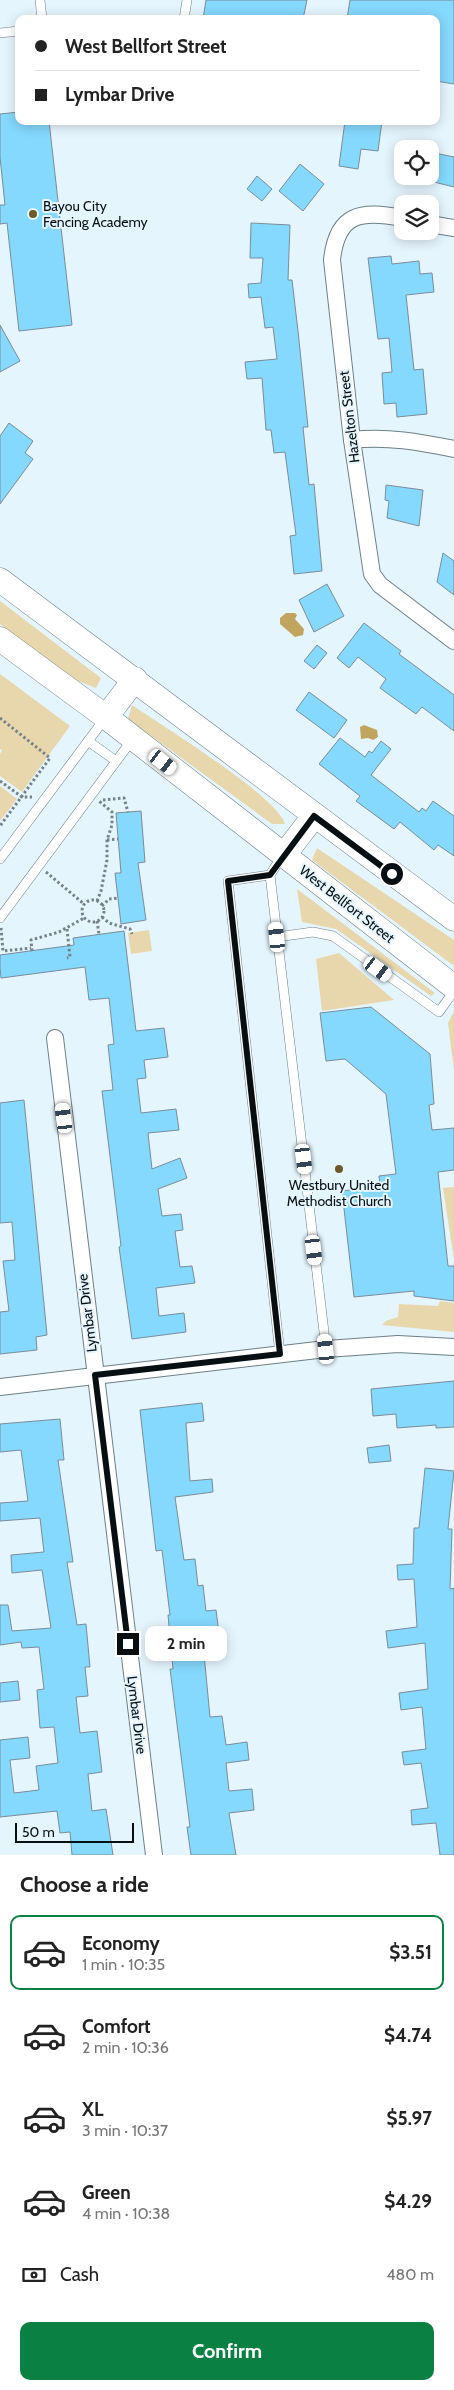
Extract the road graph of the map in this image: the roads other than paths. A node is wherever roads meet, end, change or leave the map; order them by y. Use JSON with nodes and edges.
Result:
{"nodes":[{"id":1,"x":40,"y":0,"type":"edge"},
{"id":2,"x":187,"y":0,"type":"edge"},
{"id":3,"x":42,"y":15,"type":"edge"},
{"id":4,"x":185,"y":15,"type":"edge"},
{"id":5,"x":15,"y":32,"type":"edge"},
{"id":6,"x":0,"y":33,"type":"edge"},
{"id":7,"x":394,"y":216,"type":"edge"},
{"id":8,"x":439,"y":226,"type":"edge"},
{"id":9,"x":454,"y":228,"type":"edge"},
{"id":10,"x":352,"y":440,"type":"junction"},
{"id":11,"x":454,"y":449,"type":"edge"},
{"id":12,"x":0,"y":580,"type":"edge"},
{"id":13,"x":0,"y":639,"type":"edge"},
{"id":14,"x":454,"y":641,"type":"edge"},
{"id":15,"x":135,"y":679,"type":"junction"},
{"id":16,"x":106,"y":717,"type":"junction"},
{"id":17,"x":133,"y":738,"type":"junction"},
{"id":18,"x":88,"y":741,"type":"junction"},
{"id":19,"x":116,"y":761,"type":"junction"},
{"id":20,"x":314,"y":816,"type":"junction"},
{"id":21,"x":284,"y":855,"type":"junction"},
{"id":22,"x":0,"y":858,"type":"edge"},
{"id":23,"x":270,"y":875,"type":"junction"},
{"id":24,"x":0,"y":920,"type":"edge"},
{"id":25,"x":454,"y":920,"type":"edge"},
{"id":26,"x":277,"y":937,"type":"junction"},
{"id":27,"x":454,"y":989,"type":"edge"},
{"id":28,"x":55,"y":1038,"type":"dead end"},
{"id":29,"x":454,"y":1347,"type":"edge"},
{"id":30,"x":326,"y":1349,"type":"junction"},
{"id":31,"x":280,"y":1354,"type":"junction"},
{"id":32,"x":95,"y":1375,"type":"junction"},
{"id":33,"x":0,"y":1387,"type":"edge"},
{"id":34,"x":154,"y":1855,"type":"edge"}],
"edges":[{"from":1,"to":3,"type":"lane"},
{"from":2,"to":4,"type":"lane"},
{"from":5,"to":6,"type":"lane"},
{"from":7,"to":10,"type":"street","name":"Hazelton Street"},
{"from":8,"to":9,"type":"street"},
{"from":10,"to":11,"type":"street"},
{"from":10,"to":14,"type":"street","name":"Hazelton Street"},
{"from":12,"to":15,"type":"main road"},
{"from":13,"to":16,"type":"main road","name":"West Bellfort Street"},
{"from":15,"to":16,"type":"main road"},
{"from":15,"to":20,"type":"main road"},
{"from":16,"to":17,"type":"main road","name":"West Bellfort Street"},
{"from":16,"to":18,"type":"lane"},
{"from":17,"to":19,"type":"lane"},
{"from":17,"to":21,"type":"main road","name":"West Bellfort Street"},
{"from":18,"to":19,"type":"lane"},
{"from":18,"to":22,"type":"lane"},
{"from":19,"to":24,"type":"lane"},
{"from":20,"to":21,"type":"main road"},
{"from":20,"to":25,"type":"main road"},
{"from":21,"to":23,"type":"lane"},
{"from":21,"to":27,"type":"main road","name":"West Bellfort Street"},
{"from":23,"to":26,"type":"lane"},
{"from":23,"to":31,"type":"lane"},
{"from":26,"to":27,"type":"lane"},
{"from":26,"to":30,"type":"lane"},
{"from":28,"to":32,"type":"street","name":"Lymbar Drive"},
{"from":29,"to":30,"type":"street"},
{"from":30,"to":31,"type":"street"},
{"from":31,"to":32,"type":"street"},
{"from":32,"to":33,"type":"street"},
{"from":32,"to":34,"type":"street","name":"Lymbar Drive"}]}
